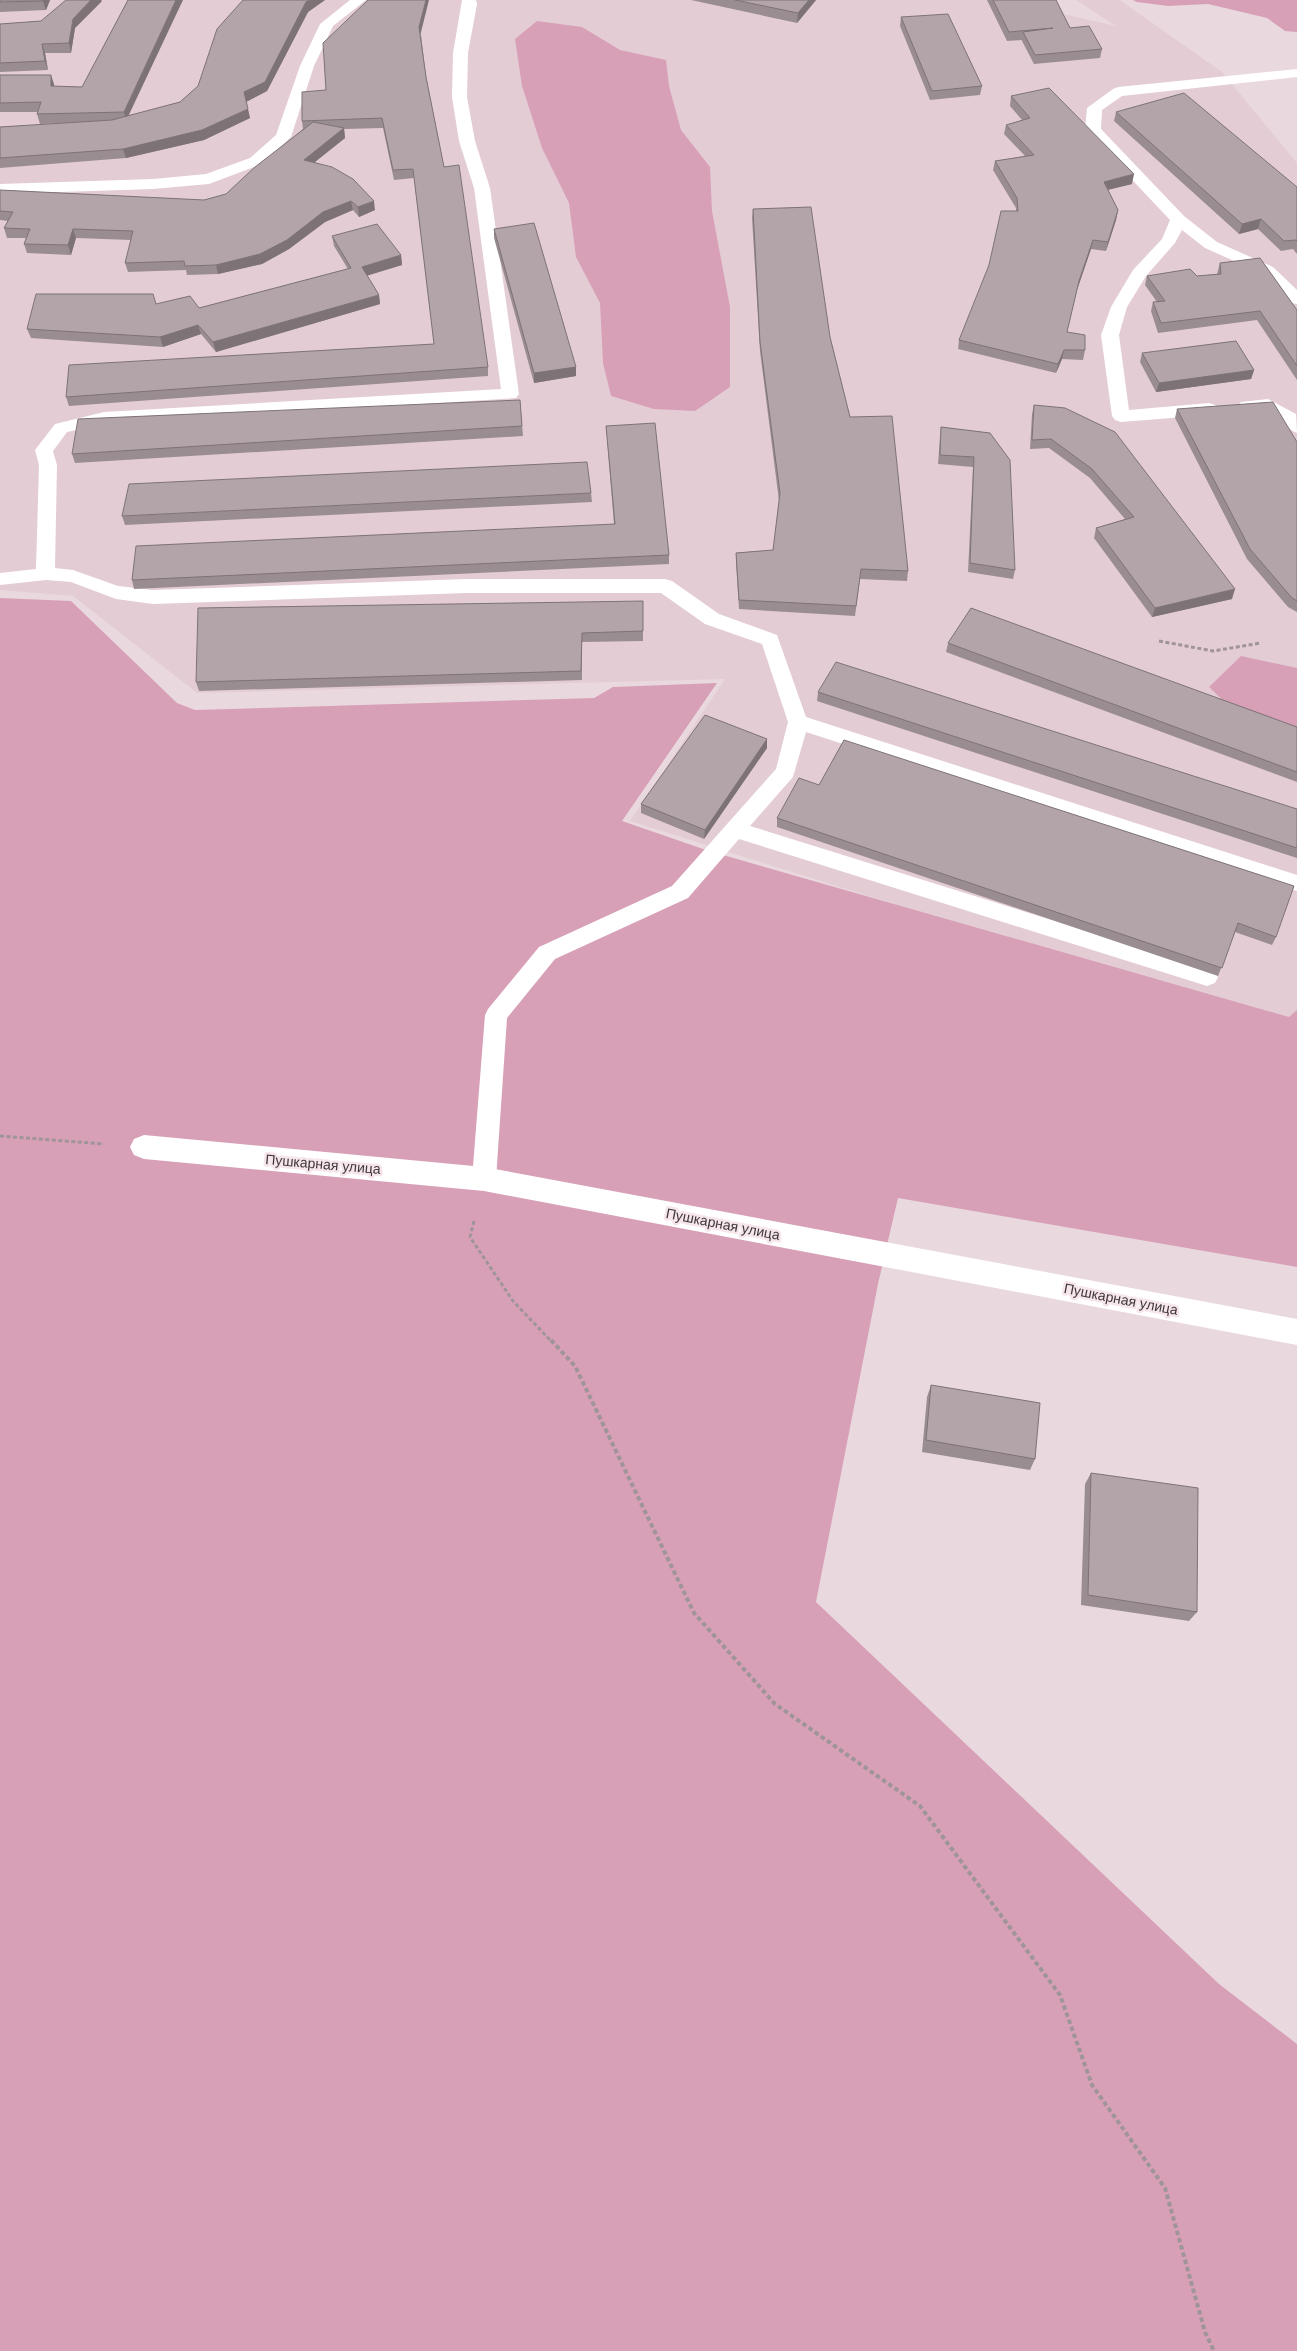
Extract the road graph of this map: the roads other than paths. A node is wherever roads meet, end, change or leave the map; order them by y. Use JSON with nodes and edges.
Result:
{"nodes":[{"id":1,"x":359,"y":0,"type":"edge"},
{"id":2,"x":469,"y":0,"type":"edge"},
{"id":3,"x":1297,"y":73,"type":"edge"},
{"id":4,"x":0,"y":189,"type":"edge"},
{"id":5,"x":1178,"y":219,"type":"junction"},
{"id":6,"x":1297,"y":299,"type":"edge"},
{"id":7,"x":1297,"y":427,"type":"edge"},
{"id":8,"x":46,"y":574,"type":"junction"},
{"id":9,"x":0,"y":579,"type":"edge"},
{"id":10,"x":798,"y":722,"type":"junction"},
{"id":11,"x":737,"y":830,"type":"junction"},
{"id":12,"x":1297,"y":883,"type":"edge"},
{"id":13,"x":1207,"y":978,"type":"edge"},
{"id":14,"x":144,"y":1148,"type":"road end"},
{"id":15,"x":484,"y":1179,"type":"junction"},
{"id":16,"x":1297,"y":1332,"type":"edge"}],
"edges":[{"from":1,"to":4,"type":"lane"},
{"from":2,"to":8,"type":"lane"},
{"from":3,"to":5,"type":"lane"},
{"from":5,"to":6,"type":"lane"},
{"from":5,"to":7,"type":"lane"},
{"from":8,"to":9,"type":"lane"},
{"from":8,"to":10,"type":"lane"},
{"from":10,"to":11,"type":"lane"},
{"from":10,"to":12,"type":"lane"},
{"from":11,"to":13,"type":"lane"},
{"from":11,"to":15,"type":"lane"},
{"from":14,"to":15,"type":"street","name":"Пушкарная улица"},
{"from":15,"to":16,"type":"street","name":"Пушкарная улица"}]}
